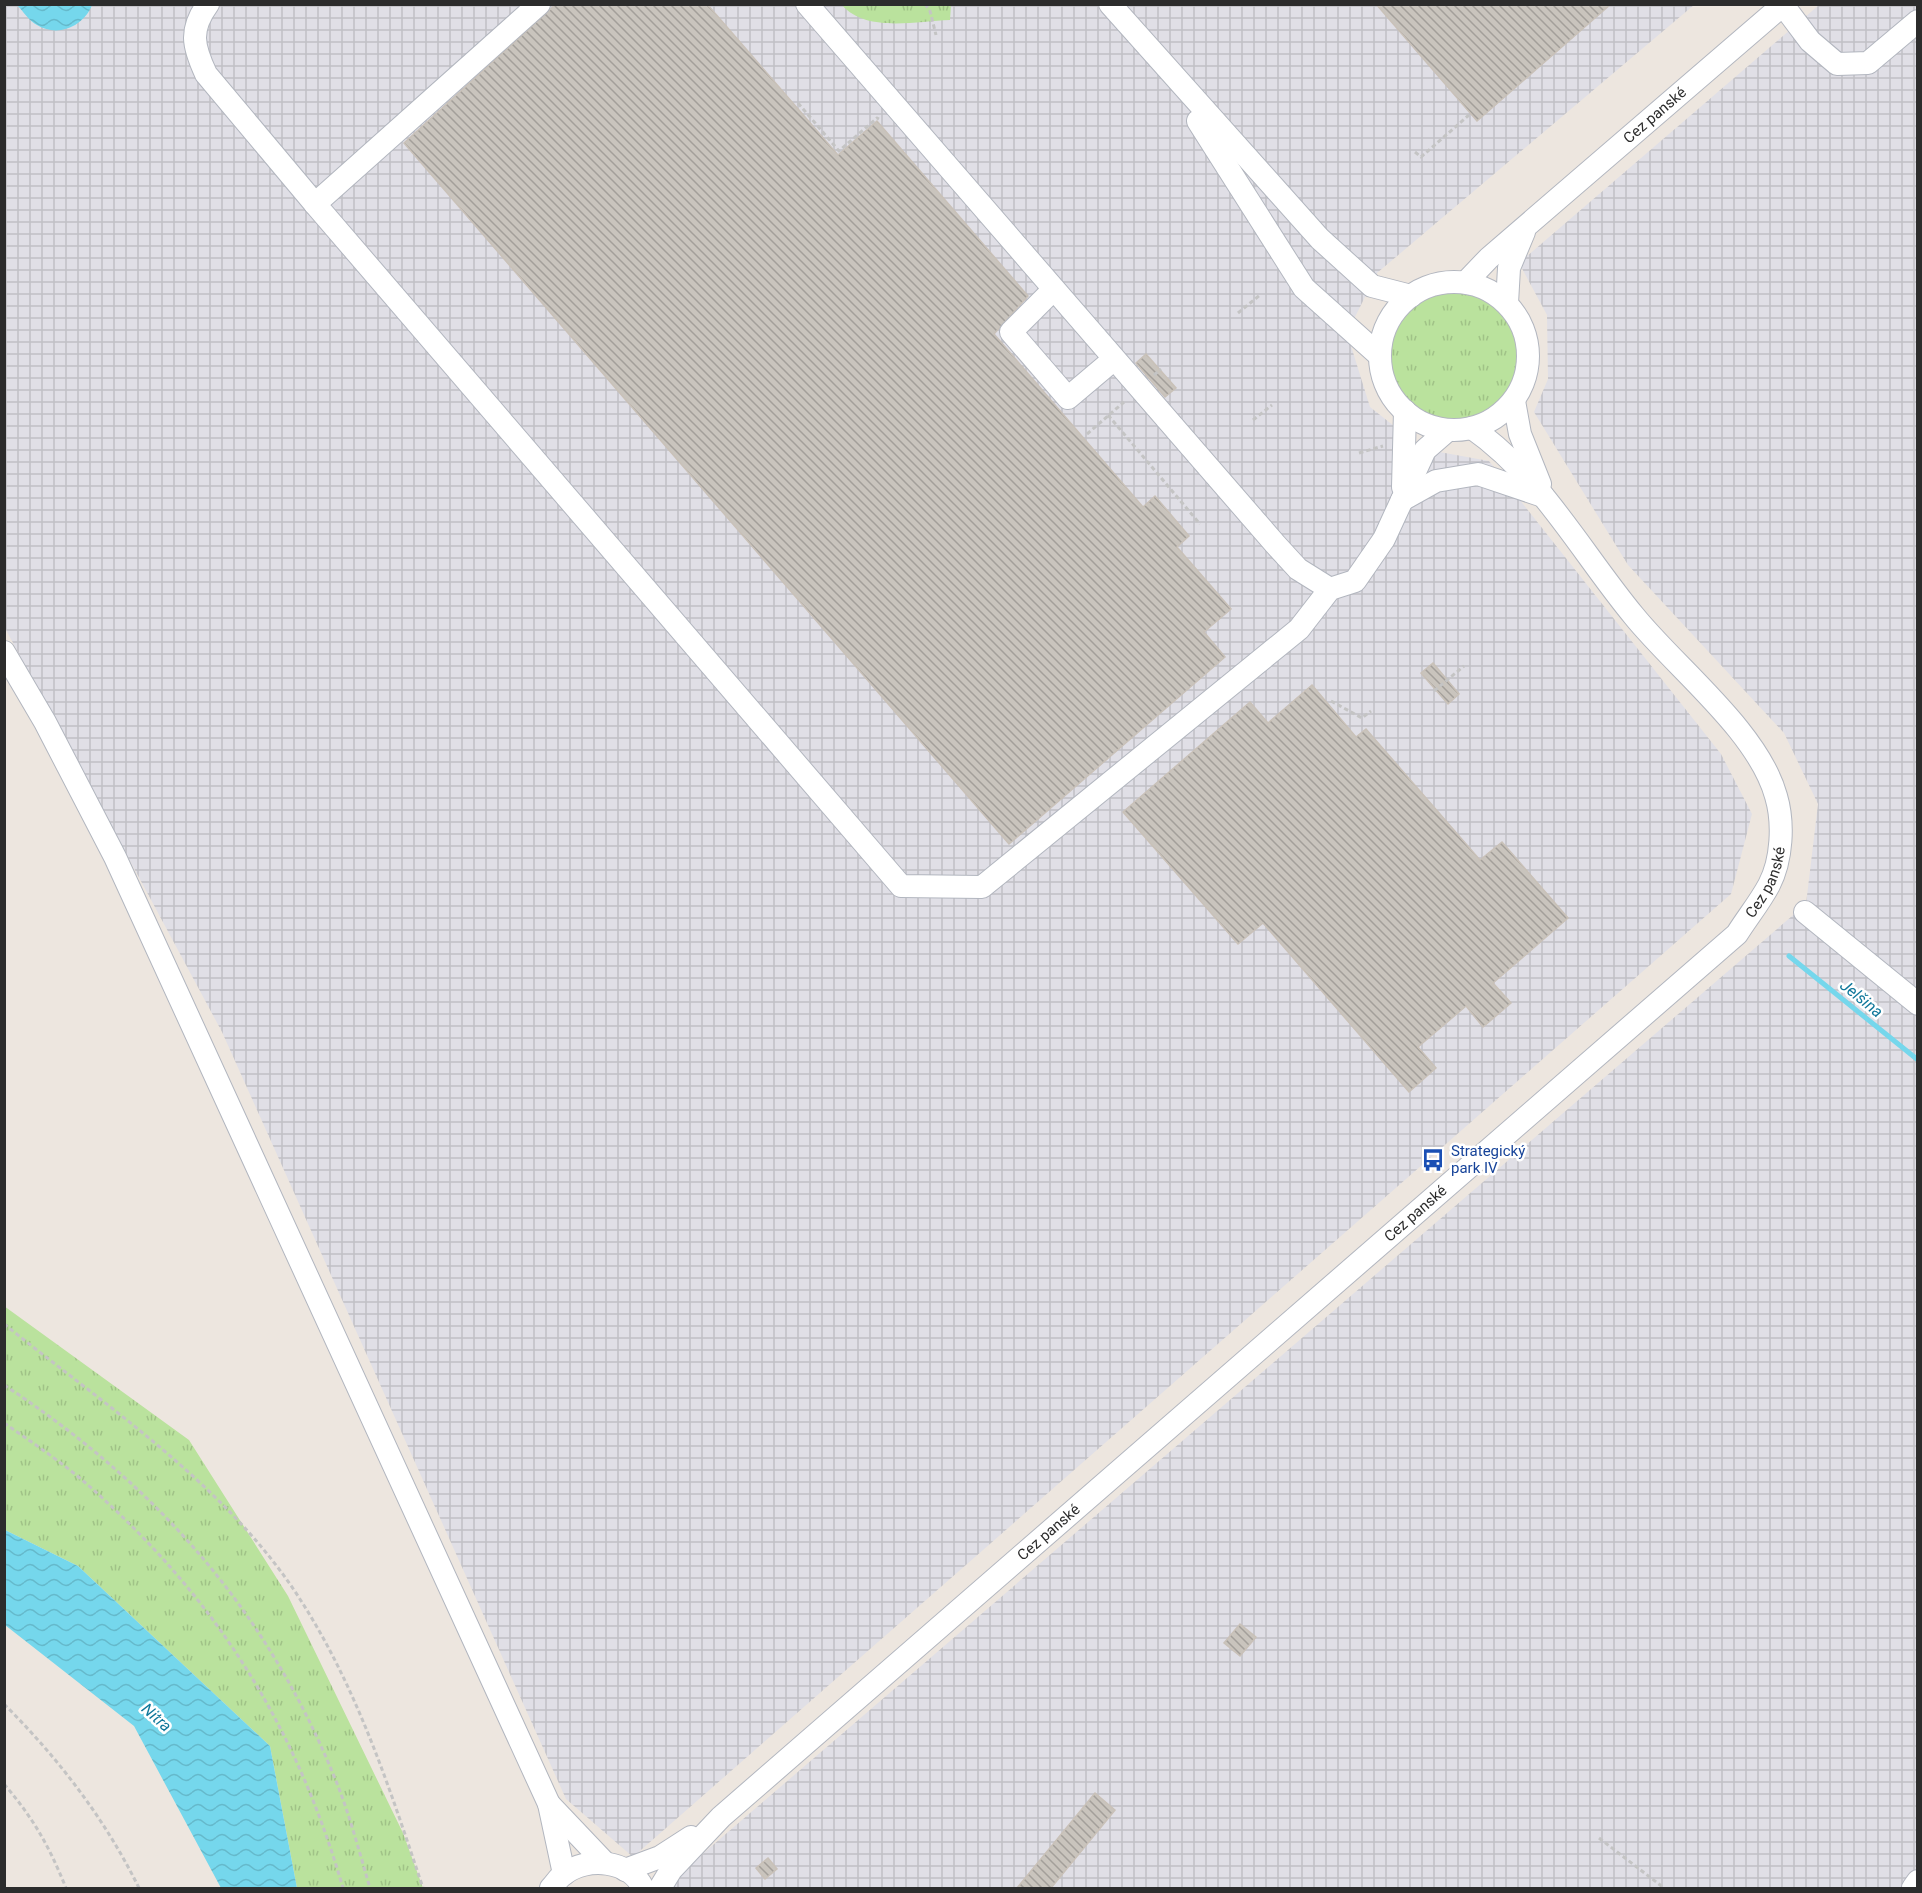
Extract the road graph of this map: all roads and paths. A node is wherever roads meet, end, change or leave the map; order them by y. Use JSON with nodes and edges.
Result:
{"nodes":[{"id":1,"x":208,"y":4,"type":"edge"},
{"id":2,"x":538,"y":4,"type":"edge"},
{"id":3,"x":807,"y":4,"type":"edge"},
{"id":4,"x":925,"y":4,"type":"edge"},
{"id":5,"x":1110,"y":4,"type":"edge"},
{"id":6,"x":1784,"y":5,"type":"edge"},
{"id":7,"x":1917,"y":21,"type":"edge"},
{"id":8,"x":936,"y":35,"type":"dead end"},
{"id":9,"x":1165,"y":69,"type":"junction"},
{"id":10,"x":798,"y":104,"type":"dead end"},
{"id":11,"x":1468,"y":116,"type":"dead end"},
{"id":12,"x":885,"y":127,"type":"dead end"},
{"id":13,"x":1415,"y":152,"type":"dead end"},
{"id":14,"x":315,"y":204,"type":"junction"},
{"id":15,"x":1526,"y":228,"type":"junction"},
{"id":16,"x":1466,"y":282,"type":"junction"},
{"id":17,"x":1053,"y":290,"type":"junction"},
{"id":18,"x":1260,"y":295,"type":"dead end"},
{"id":19,"x":1411,"y":296,"type":"junction"},
{"id":20,"x":1507,"y":303,"type":"junction"},
{"id":21,"x":1238,"y":313,"type":"dead end"},
{"id":22,"x":1380,"y":356,"type":"junction"},
{"id":23,"x":1106,"y":366,"type":"junction"},
{"id":24,"x":1128,"y":399,"type":"dead end"},
{"id":25,"x":1514,"y":401,"type":"junction"},
{"id":26,"x":1124,"y":402,"type":"junction"},
{"id":27,"x":1272,"y":405,"type":"dead end"},
{"id":28,"x":1405,"y":411,"type":"junction"},
{"id":29,"x":1108,"y":415,"type":"junction"},
{"id":30,"x":1253,"y":420,"type":"dead end"},
{"id":31,"x":1472,"y":428,"type":"junction"},
{"id":32,"x":1448,"y":430,"type":"junction"},
{"id":33,"x":1087,"y":434,"type":"dead end"},
{"id":34,"x":1386,"y":445,"type":"dead end"},
{"id":35,"x":1359,"y":453,"type":"dead end"},
{"id":36,"x":1545,"y":496,"type":"junction"},
{"id":37,"x":1402,"y":500,"type":"junction"},
{"id":38,"x":1200,"y":524,"type":"dead end"},
{"id":39,"x":1330,"y":589,"type":"junction"},
{"id":40,"x":4,"y":652,"type":"edge"},
{"id":41,"x":1464,"y":666,"type":"dead end"},
{"id":42,"x":1434,"y":691,"type":"dead end"},
{"id":43,"x":1331,"y":701,"type":"dead end"},
{"id":44,"x":1371,"y":711,"type":"dead end"},
{"id":45,"x":1805,"y":912,"type":"dead end"},
{"id":46,"x":1917,"y":1004,"type":"edge"},
{"id":47,"x":4,"y":1324,"type":"edge"},
{"id":48,"x":4,"y":1384,"type":"edge"},
{"id":49,"x":4,"y":1423,"type":"edge"},
{"id":50,"x":4,"y":1704,"type":"edge"},
{"id":51,"x":4,"y":1784,"type":"edge"},
{"id":52,"x":549,"y":1804,"type":"junction"},
{"id":53,"x":721,"y":1817,"type":"junction"},
{"id":54,"x":1599,"y":1838,"type":"dead end"},
{"id":55,"x":615,"y":1866,"type":"junction"},
{"id":56,"x":558,"y":1881,"type":"edge"},
{"id":57,"x":1917,"y":1881,"type":"edge"},
{"id":58,"x":66,"y":1888,"type":"edge"},
{"id":59,"x":139,"y":1888,"type":"edge"},
{"id":60,"x":343,"y":1888,"type":"edge"},
{"id":61,"x":370,"y":1888,"type":"edge"},
{"id":62,"x":423,"y":1888,"type":"edge"},
{"id":63,"x":643,"y":1888,"type":"edge"},
{"id":64,"x":660,"y":1888,"type":"edge"},
{"id":65,"x":1664,"y":1888,"type":"edge"},
{"id":66,"x":1913,"y":1888,"type":"edge"}],
"edges":[{"from":1,"to":14,"type":"street"},
{"from":2,"to":14,"type":"street"},
{"from":3,"to":17,"type":"street"},
{"from":4,"to":8,"type":"path"},
{"from":5,"to":9,"type":"street"},
{"from":6,"to":7,"type":"street"},
{"from":6,"to":15,"type":"street","name":"Cez panské"},
{"from":9,"to":19,"type":"street"},
{"from":9,"to":22,"type":"street"},
{"from":10,"to":12,"type":"path"},
{"from":11,"to":13,"type":"path"},
{"from":14,"to":39,"type":"street"},
{"from":15,"to":16,"type":"street","name":"Cez panské"},
{"from":15,"to":20,"type":"street","name":"Cez panské"},
{"from":16,"to":19,"type":"street"},
{"from":16,"to":20,"type":"street"},
{"from":17,"to":23,"type":"street"},
{"from":17,"to":23,"type":"street"},
{"from":18,"to":21,"type":"path"},
{"from":19,"to":22,"type":"street"},
{"from":20,"to":25,"type":"street"},
{"from":22,"to":28,"type":"street"},
{"from":23,"to":26,"type":"path"},
{"from":23,"to":39,"type":"street"},
{"from":24,"to":26,"type":"path"},
{"from":25,"to":31,"type":"street"},
{"from":25,"to":36,"type":"street","name":"Cez panské"},
{"from":26,"to":29,"type":"path"},
{"from":27,"to":30,"type":"path"},
{"from":28,"to":32,"type":"street"},
{"from":28,"to":37,"type":"street"},
{"from":29,"to":33,"type":"path"},
{"from":29,"to":38,"type":"path"},
{"from":31,"to":32,"type":"street"},
{"from":31,"to":36,"type":"street","name":"Cez panské"},
{"from":32,"to":37,"type":"street"},
{"from":34,"to":35,"type":"path"},
{"from":36,"to":37,"type":"street"},
{"from":36,"to":53,"type":"street","name":"Cez panské"},
{"from":37,"to":39,"type":"street"},
{"from":40,"to":52,"type":"street"},
{"from":41,"to":42,"type":"path"},
{"from":43,"to":44,"type":"path"},
{"from":45,"to":46,"type":"street"},
{"from":47,"to":62,"type":"path"},
{"from":48,"to":61,"type":"path"},
{"from":49,"to":60,"type":"path"},
{"from":50,"to":59,"type":"path"},
{"from":51,"to":58,"type":"path"},
{"from":52,"to":55,"type":"street"},
{"from":52,"to":56,"type":"street"},
{"from":53,"to":55,"type":"street","name":"Cez panské"},
{"from":53,"to":64,"type":"street","name":"Cez panské"},
{"from":54,"to":65,"type":"path"},
{"from":55,"to":56,"type":"street","name":"Cez panské"},
{"from":55,"to":63,"type":"street"},
{"from":57,"to":66,"type":"street"}]}
